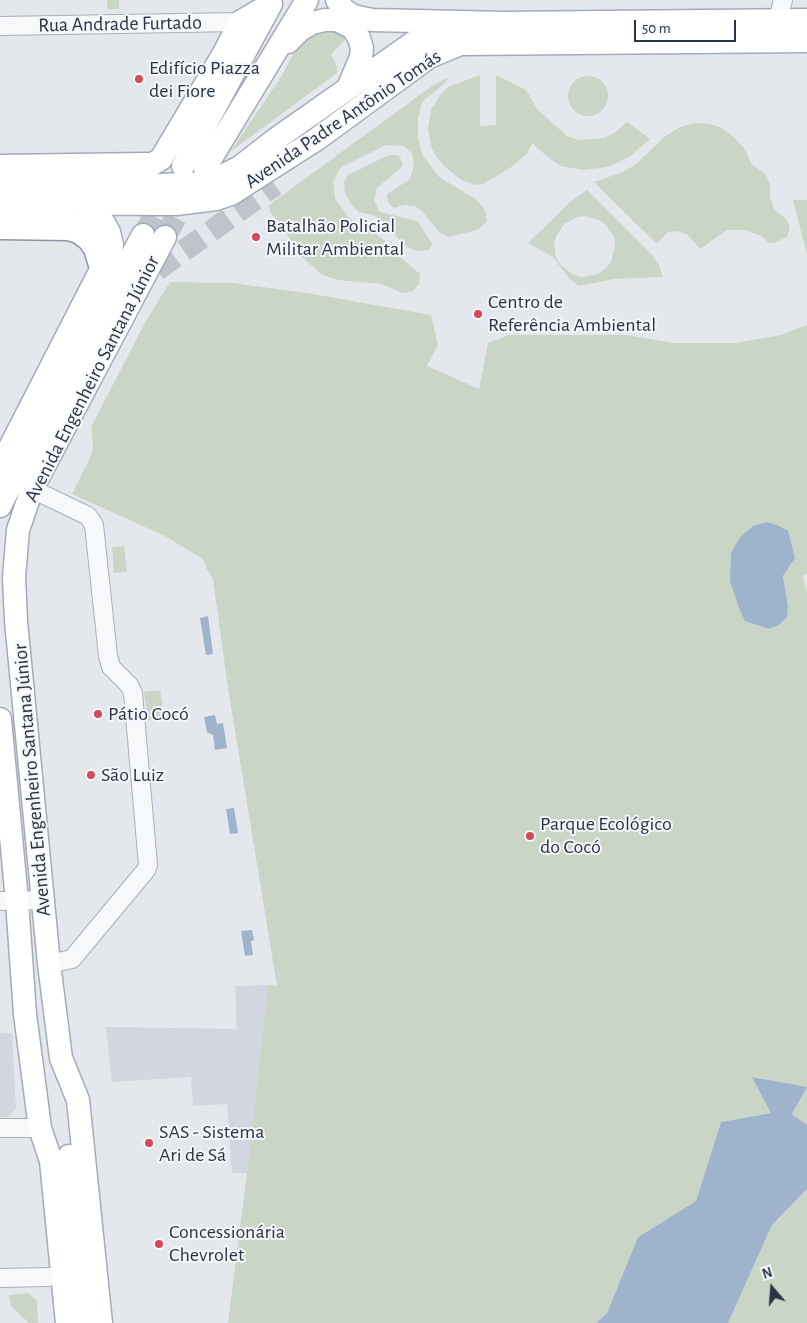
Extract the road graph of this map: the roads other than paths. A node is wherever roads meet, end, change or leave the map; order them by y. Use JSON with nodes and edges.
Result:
{"nodes":[{"id":1,"x":307,"y":0,"type":"edge"},
{"id":2,"x":337,"y":0,"type":"edge"},
{"id":3,"x":272,"y":2,"type":"edge"},
{"id":4,"x":807,"y":20,"type":"edge"},
{"id":5,"x":778,"y":21,"type":"edge"},
{"id":6,"x":240,"y":22,"type":"junction"},
{"id":7,"x":476,"y":22,"type":"junction"},
{"id":8,"x":0,"y":26,"type":"edge"},
{"id":9,"x":807,"y":41,"type":"edge"},
{"id":10,"x":264,"y":70,"type":"junction"},
{"id":11,"x":348,"y":88,"type":"junction"},
{"id":12,"x":317,"y":139,"type":"junction"},
{"id":13,"x":150,"y":164,"type":"junction"},
{"id":14,"x":0,"y":167,"type":"edge"},
{"id":15,"x":83,"y":184,"type":"junction"},
{"id":16,"x":110,"y":184,"type":"junction"},
{"id":17,"x":0,"y":185,"type":"edge"},
{"id":18,"x":275,"y":185,"type":"tunnel mouth"},
{"id":19,"x":0,"y":202,"type":"edge"},
{"id":20,"x":64,"y":202,"type":"junction"},
{"id":21,"x":0,"y":226,"type":"edge"},
{"id":22,"x":103,"y":268,"type":"junction"},
{"id":23,"x":157,"y":270,"type":"tunnel mouth"},
{"id":24,"x":139,"y":288,"type":"junction"},
{"id":25,"x":4,"y":451,"type":"edge"},
{"id":26,"x":0,"y":478,"type":"edge"},
{"id":27,"x":32,"y":489,"type":"junction"},
{"id":28,"x":0,"y":506,"type":"edge"},
{"id":29,"x":0,"y":719,"type":"edge"},
{"id":30,"x":43,"y":900,"type":"junction"},
{"id":31,"x":8,"y":901,"type":"edge"},
{"id":32,"x":49,"y":964,"type":"junction"},
{"id":33,"x":61,"y":1058,"type":"junction"},
{"id":34,"x":0,"y":1128,"type":"edge"},
{"id":35,"x":40,"y":1128,"type":"junction"},
{"id":36,"x":49,"y":1277,"type":"junction"},
{"id":37,"x":0,"y":1278,"type":"edge"},
{"id":38,"x":52,"y":1323,"type":"edge"},
{"id":39,"x":67,"y":1323,"type":"edge"},
{"id":40,"x":84,"y":1323,"type":"edge"},
{"id":41,"x":101,"y":1323,"type":"edge"}],
"edges":[{"from":1,"to":10,"type":"main road"},
{"from":2,"to":7,"type":"main road"},
{"from":3,"to":6,"type":"main road"},
{"from":3,"to":10,"type":"main road"},
{"from":4,"to":5,"type":"main road"},
{"from":5,"to":7,"type":"main road"},
{"from":5,"to":9,"type":"main road","name":"Avenida Padre Antônio Tomás"},
{"from":5,"to":12,"type":"main road","name":"Avenida Padre Antônio Tomás"},
{"from":6,"to":8,"type":"street","name":"Rua Andrade Furtado"},
{"from":6,"to":13,"type":"main road"},
{"from":7,"to":11,"type":"main road","name":"Avenida Padre Antônio Tomás"},
{"from":10,"to":11,"type":"main road"},
{"from":11,"to":16,"type":"main road","name":"Avenida Padre Antônio Tomás"},
{"from":12,"to":18,"type":"main road"},
{"from":12,"to":20,"type":"main road","name":"Avenida Padre Antônio Tomás"},
{"from":13,"to":14,"type":"main road"},
{"from":13,"to":16,"type":"main road"},
{"from":14,"to":15,"type":"main road"},
{"from":15,"to":16,"type":"main road","name":"Avenida Padre Antônio Tomás"},
{"from":15,"to":17,"type":"main road","name":"Avenida Padre Antônio Tomás"},
{"from":19,"to":20,"type":"main road","name":"Avenida Padre Antônio Tomás"},
{"from":20,"to":22,"type":"main road"},
{"from":21,"to":22,"type":"highway"},
{"from":22,"to":25,"type":"main road"},
{"from":23,"to":24,"type":"main road"},
{"from":24,"to":27,"type":"main road","name":"Avenida Engenheiro Santana Júnior"},
{"from":24,"to":28,"type":"main road","name":"Avenida Engenheiro Santana Júnior"},
{"from":25,"to":26,"type":"main road"},
{"from":27,"to":30,"type":"main road","name":"Avenida Engenheiro Santana Júnior"},
{"from":27,"to":32,"type":"street"},
{"from":29,"to":31,"type":"main road","name":"Avenida Engenheiro Santana Júnior"},
{"from":30,"to":31,"type":"street"},
{"from":30,"to":32,"type":"main road","name":"Avenida Engenheiro Santana Júnior"},
{"from":31,"to":35,"type":"main road","name":"Avenida Engenheiro Santana Júnior"},
{"from":32,"to":33,"type":"main road","name":"Avenida Engenheiro Santana Júnior"},
{"from":33,"to":40,"type":"main road"},
{"from":33,"to":41,"type":"main road","name":"Avenida Engenheiro Santana Júnior"},
{"from":34,"to":35,"type":"street"},
{"from":35,"to":36,"type":"main road"},
{"from":35,"to":39,"type":"main road","name":"Avenida Engenheiro Santana Júnior"},
{"from":36,"to":37,"type":"street"},
{"from":36,"to":38,"type":"main road"}]}
